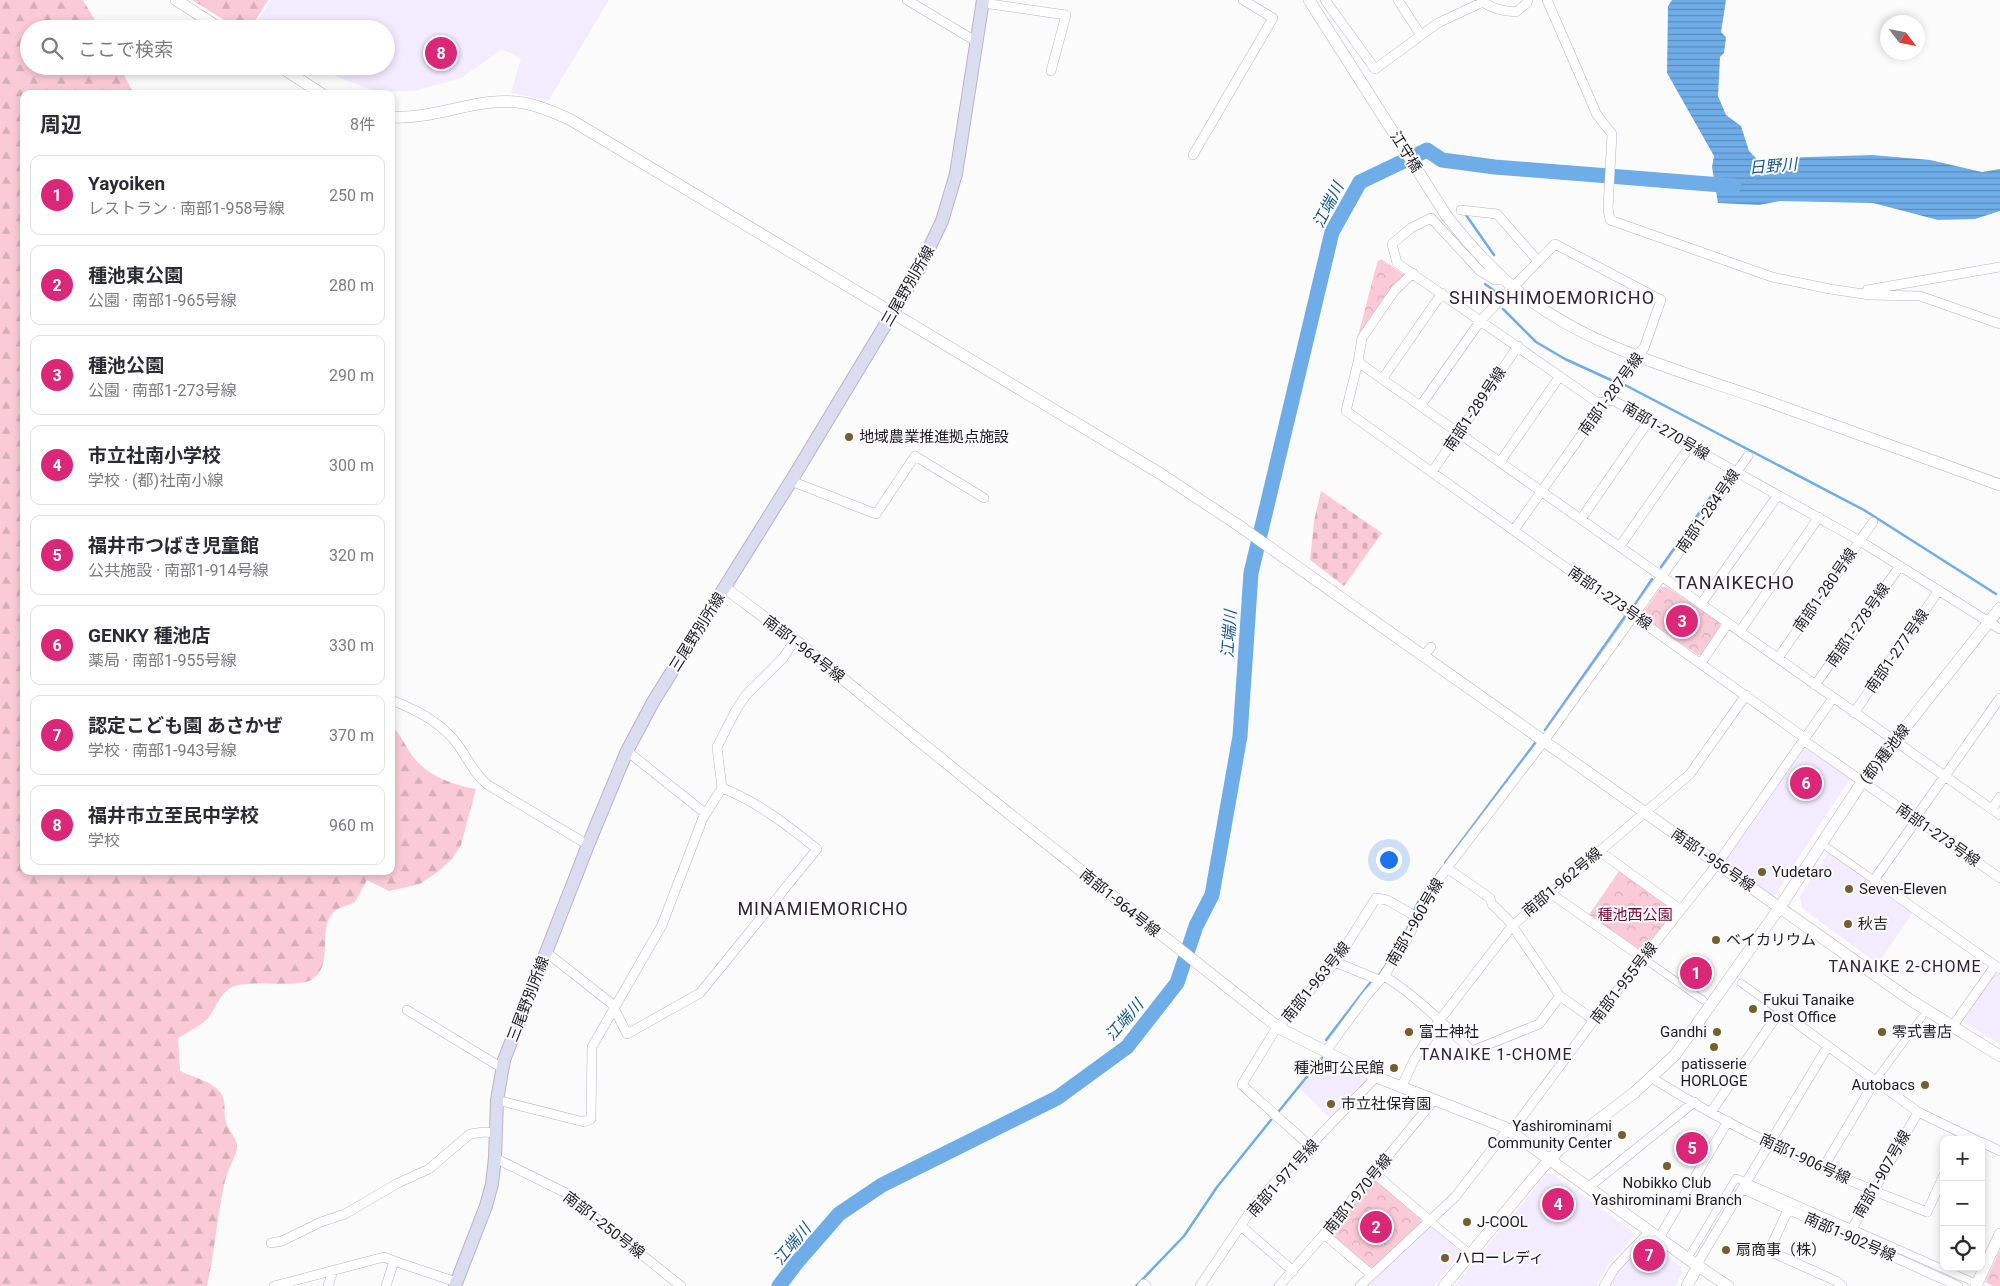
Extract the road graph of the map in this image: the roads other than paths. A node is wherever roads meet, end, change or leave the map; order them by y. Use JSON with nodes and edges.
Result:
{"nodes":[{"id":1,"x":176,"y":0,"type":"edge"},
{"id":2,"x":907,"y":0,"type":"edge"},
{"id":3,"x":1243,"y":0,"type":"edge"},
{"id":4,"x":1309,"y":0,"type":"edge"},
{"id":5,"x":1325,"y":0,"type":"edge"},
{"id":6,"x":1398,"y":0,"type":"edge"},
{"id":7,"x":1528,"y":0,"type":"edge"},
{"id":8,"x":1547,"y":0,"type":"edge"},
{"id":9,"x":1482,"y":1,"type":"edge"},
{"id":10,"x":983,"y":2,"type":"edge"},
{"id":11,"x":207,"y":20,"type":"edge"},
{"id":12,"x":1420,"y":34,"type":"junction"},
{"id":13,"x":977,"y":42,"type":"junction"},
{"id":14,"x":1051,"y":71,"type":"dead end"},
{"id":15,"x":293,"y":75,"type":"edge"},
{"id":16,"x":316,"y":90,"type":"edge"},
{"id":17,"x":395,"y":117,"type":"edge"},
{"id":18,"x":1193,"y":155,"type":"dead end"},
{"id":19,"x":1461,"y":210,"type":"dead end"},
{"id":20,"x":1538,"y":260,"type":"junction"},
{"id":21,"x":2000,"y":267,"type":"edge"},
{"id":22,"x":1412,"y":273,"type":"junction"},
{"id":23,"x":1509,"y":283,"type":"junction"},
{"id":24,"x":1855,"y":291,"type":"junction"},
{"id":25,"x":1442,"y":293,"type":"junction"},
{"id":26,"x":893,"y":312,"type":"junction"},
{"id":27,"x":1481,"y":320,"type":"junction"},
{"id":28,"x":2000,"y":324,"type":"edge"},
{"id":29,"x":1518,"y":346,"type":"junction"},
{"id":30,"x":1638,"y":356,"type":"junction"},
{"id":31,"x":1358,"y":362,"type":"junction"},
{"id":32,"x":1560,"y":376,"type":"junction"},
{"id":33,"x":1383,"y":378,"type":"junction"},
{"id":34,"x":1605,"y":402,"type":"junction"},
{"id":35,"x":1421,"y":405,"type":"junction"},
{"id":36,"x":1648,"y":422,"type":"junction"},
{"id":37,"x":1458,"y":432,"type":"junction"},
{"id":38,"x":1690,"y":446,"type":"junction"},
{"id":39,"x":1748,"y":456,"type":"dead end"},
{"id":40,"x":1500,"y":462,"type":"junction"},
{"id":41,"x":1432,"y":472,"type":"junction"},
{"id":42,"x":1736,"y":472,"type":"junction"},
{"id":43,"x":791,"y":481,"type":"junction"},
{"id":44,"x":2000,"y":484,"type":"edge"},
{"id":45,"x":1541,"y":491,"type":"junction"},
{"id":46,"x":1778,"y":495,"type":"junction"},
{"id":47,"x":984,"y":498,"type":"dead end"},
{"id":48,"x":1819,"y":517,"type":"junction"},
{"id":49,"x":1581,"y":518,"type":"junction"},
{"id":50,"x":1873,"y":522,"type":"dead end"},
{"id":51,"x":1514,"y":530,"type":"junction"},
{"id":52,"x":1860,"y":541,"type":"junction"},
{"id":53,"x":1620,"y":546,"type":"junction"},
{"id":54,"x":1900,"y":566,"type":"junction"},
{"id":55,"x":1662,"y":576,"type":"junction"},
{"id":56,"x":725,"y":588,"type":"junction"},
{"id":57,"x":1939,"y":590,"type":"junction"},
{"id":58,"x":1701,"y":604,"type":"junction"},
{"id":59,"x":2000,"y":608,"type":"edge"},
{"id":60,"x":1634,"y":615,"type":"junction"},
{"id":61,"x":1990,"y":622,"type":"junction"},
{"id":62,"x":1728,"y":623,"type":"junction"},
{"id":63,"x":2000,"y":629,"type":"edge"},
{"id":64,"x":1740,"y":631,"type":"junction"},
{"id":65,"x":795,"y":640,"type":"junction"},
{"id":66,"x":1431,"y":646,"type":"dead end"},
{"id":67,"x":1424,"y":656,"type":"junction"},
{"id":68,"x":1778,"y":658,"type":"junction"},
{"id":69,"x":1701,"y":663,"type":"junction"},
{"id":70,"x":1815,"y":685,"type":"junction"},
{"id":71,"x":1746,"y":695,"type":"junction"},
{"id":72,"x":1833,"y":698,"type":"junction"},
{"id":73,"x":2000,"y":698,"type":"edge"},
{"id":74,"x":395,"y":701,"type":"edge"},
{"id":75,"x":1854,"y":713,"type":"junction"},
{"id":76,"x":1805,"y":738,"type":"junction"},
{"id":77,"x":1544,"y":741,"type":"junction"},
{"id":78,"x":1894,"y":741,"type":"junction"},
{"id":79,"x":627,"y":751,"type":"junction"},
{"id":80,"x":1945,"y":776,"type":"junction"},
{"id":81,"x":1862,"y":782,"type":"junction"},
{"id":82,"x":722,"y":788,"type":"junction"},
{"id":83,"x":2000,"y":797,"type":"edge"},
{"id":84,"x":1992,"y":809,"type":"junction"},
{"id":85,"x":1645,"y":812,"type":"junction"},
{"id":86,"x":706,"y":814,"type":"junction"},
{"id":87,"x":2000,"y":815,"type":"edge"},
{"id":88,"x":1915,"y":819,"type":"junction"},
{"id":89,"x":588,"y":845,"type":"junction"},
{"id":90,"x":1828,"y":848,"type":"dead end"},
{"id":91,"x":1599,"y":851,"type":"junction"},
{"id":92,"x":1718,"y":863,"type":"junction"},
{"id":93,"x":1447,"y":868,"type":"junction"},
{"id":94,"x":2000,"y":878,"type":"edge"},
{"id":95,"x":1874,"y":880,"type":"junction"},
{"id":96,"x":1550,"y":893,"type":"junction"},
{"id":97,"x":1780,"y":907,"type":"junction"},
{"id":98,"x":1681,"y":910,"type":"junction"},
{"id":99,"x":1417,"y":917,"type":"junction"},
{"id":100,"x":1512,"y":926,"type":"junction"},
{"id":101,"x":546,"y":952,"type":"junction"},
{"id":102,"x":1643,"y":958,"type":"junction"},
{"id":103,"x":1335,"y":962,"type":"junction"},
{"id":104,"x":1997,"y":968,"type":"edge"},
{"id":105,"x":1381,"y":978,"type":"junction"},
{"id":106,"x":1741,"y":983,"type":"dead end"},
{"id":107,"x":1560,"y":996,"type":"junction"},
{"id":108,"x":1703,"y":1000,"type":"dead end"},
{"id":109,"x":615,"y":1007,"type":"junction"},
{"id":110,"x":407,"y":1010,"type":"dead end"},
{"id":111,"x":1780,"y":1011,"type":"junction"},
{"id":112,"x":1922,"y":1017,"type":"dead end"},
{"id":113,"x":1594,"y":1020,"type":"junction"},
{"id":114,"x":1439,"y":1021,"type":"junction"},
{"id":115,"x":1279,"y":1028,"type":"junction"},
{"id":116,"x":1952,"y":1028,"type":"junction"},
{"id":117,"x":1828,"y":1046,"type":"junction"},
{"id":118,"x":1326,"y":1051,"type":"junction"},
{"id":119,"x":2000,"y":1056,"type":"edge"},
{"id":120,"x":502,"y":1068,"type":"junction"},
{"id":121,"x":1376,"y":1077,"type":"junction"},
{"id":122,"x":1652,"y":1078,"type":"junction"},
{"id":123,"x":1876,"y":1081,"type":"junction"},
{"id":124,"x":1402,"y":1088,"type":"junction"},
{"id":125,"x":497,"y":1100,"type":"junction"},
{"id":126,"x":1434,"y":1100,"type":"junction"},
{"id":127,"x":1694,"y":1102,"type":"junction"},
{"id":128,"x":1711,"y":1112,"type":"junction"},
{"id":129,"x":1918,"y":1112,"type":"junction"},
{"id":130,"x":1728,"y":1121,"type":"junction"},
{"id":131,"x":1510,"y":1130,"type":"junction"},
{"id":132,"x":496,"y":1132,"type":"junction"},
{"id":133,"x":1960,"y":1136,"type":"edge"},
{"id":134,"x":1770,"y":1144,"type":"junction"},
{"id":135,"x":1985,"y":1144,"type":"edge"},
{"id":136,"x":1310,"y":1146,"type":"junction"},
{"id":137,"x":2000,"y":1151,"type":"edge"},
{"id":138,"x":495,"y":1158,"type":"junction"},
{"id":139,"x":1550,"y":1159,"type":"junction"},
{"id":140,"x":1823,"y":1168,"type":"junction"},
{"id":141,"x":1374,"y":1173,"type":"junction"},
{"id":142,"x":1941,"y":1181,"type":"edge"},
{"id":143,"x":1745,"y":1185,"type":"junction"},
{"id":144,"x":1589,"y":1187,"type":"junction"},
{"id":145,"x":1873,"y":1191,"type":"junction"},
{"id":146,"x":1788,"y":1210,"type":"junction"},
{"id":147,"x":1429,"y":1220,"type":"junction"},
{"id":148,"x":1241,"y":1226,"type":"junction"},
{"id":149,"x":1850,"y":1231,"type":"junction"},
{"id":150,"x":1324,"y":1234,"type":"junction"},
{"id":151,"x":1654,"y":1234,"type":"junction"},
{"id":152,"x":2000,"y":1234,"type":"edge"},
{"id":153,"x":271,"y":1244,"type":"dead end"},
{"id":154,"x":1466,"y":1250,"type":"dead end"},
{"id":155,"x":1691,"y":1253,"type":"dead end"},
{"id":156,"x":394,"y":1261,"type":"junction"},
{"id":157,"x":1698,"y":1266,"type":"junction"},
{"id":158,"x":333,"y":1271,"type":"junction"},
{"id":159,"x":1293,"y":1271,"type":"junction"},
{"id":160,"x":1372,"y":1274,"type":"junction"},
{"id":161,"x":455,"y":1284,"type":"edge"},
{"id":162,"x":1974,"y":1284,"type":"edge"},
{"id":163,"x":274,"y":1286,"type":"edge"},
{"id":164,"x":328,"y":1286,"type":"edge"},
{"id":165,"x":386,"y":1286,"type":"edge"},
{"id":166,"x":681,"y":1286,"type":"edge"},
{"id":167,"x":1200,"y":1286,"type":"edge"},
{"id":168,"x":1280,"y":1286,"type":"edge"},
{"id":169,"x":1360,"y":1286,"type":"edge"},
{"id":170,"x":1444,"y":1286,"type":"edge"},
{"id":171,"x":1604,"y":1286,"type":"edge"},
{"id":172,"x":1687,"y":1286,"type":"edge"},
{"id":173,"x":1728,"y":1286,"type":"edge"},
{"id":174,"x":1842,"y":1286,"type":"edge"},
{"id":175,"x":1958,"y":1286,"type":"edge"}],
"edges":[{"from":1,"to":11,"type":"street"},
{"from":2,"to":13,"type":"street"},
{"from":3,"to":18,"type":"street"},
{"from":4,"to":23,"type":"street","name":"江守橋"},
{"from":5,"to":12,"type":"street"},
{"from":6,"to":12,"type":"street"},
{"from":7,"to":9,"type":"street"},
{"from":8,"to":24,"type":"street"},
{"from":9,"to":12,"type":"street"},
{"from":10,"to":13,"type":"main road","name":"三尾野別所線"},
{"from":10,"to":14,"type":"street"},
{"from":13,"to":26,"type":"main road","name":"三尾野別所線"},
{"from":15,"to":16,"type":"street"},
{"from":17,"to":26,"type":"street","name":"南部1-956号線"},
{"from":19,"to":20,"type":"street"},
{"from":20,"to":23,"type":"street","name":"南部1-287号線"},
{"from":20,"to":30,"type":"street","name":"南部1-287号線"},
{"from":21,"to":24,"type":"street"},
{"from":22,"to":23,"type":"street","name":"南部1-270号線"},
{"from":22,"to":25,"type":"street","name":"南部1-270号線"},
{"from":22,"to":31,"type":"street","name":"南部1-273号線"},
{"from":23,"to":27,"type":"street","name":"南部1-287号線"},
{"from":23,"to":30,"type":"street","name":"江守橋"},
{"from":24,"to":28,"type":"street"},
{"from":25,"to":27,"type":"street","name":"南部1-270号線"},
{"from":25,"to":33,"type":"street"},
{"from":26,"to":43,"type":"main road","name":"三尾野別所線"},
{"from":26,"to":67,"type":"street","name":"南部1-956号線"},
{"from":27,"to":29,"type":"street","name":"南部1-270号線"},
{"from":27,"to":35,"type":"street","name":"南部1-287号線"},
{"from":29,"to":32,"type":"street","name":"南部1-270号線"},
{"from":29,"to":37,"type":"street","name":"南部1-289号線"},
{"from":30,"to":34,"type":"street","name":"南部1-287号線"},
{"from":30,"to":44,"type":"street","name":"江守橋"},
{"from":31,"to":33,"type":"street"},
{"from":31,"to":41,"type":"street","name":"南部1-273号線"},
{"from":32,"to":34,"type":"street","name":"南部1-270号線"},
{"from":32,"to":40,"type":"street"},
{"from":33,"to":35,"type":"street"},
{"from":34,"to":36,"type":"street","name":"南部1-270号線"},
{"from":34,"to":45,"type":"street","name":"南部1-287号線"},
{"from":35,"to":37,"type":"street"},
{"from":36,"to":38,"type":"street","name":"南部1-270号線"},
{"from":36,"to":49,"type":"street"},
{"from":37,"to":40,"type":"street"},
{"from":37,"to":41,"type":"street","name":"南部1-289号線"},
{"from":38,"to":42,"type":"street","name":"南部1-270号線"},
{"from":38,"to":53,"type":"street"},
{"from":39,"to":42,"type":"street","name":"南部1-284号線"},
{"from":40,"to":45,"type":"street"},
{"from":41,"to":51,"type":"street","name":"南部1-273号線"},
{"from":42,"to":46,"type":"street","name":"南部1-270号線"},
{"from":42,"to":55,"type":"street","name":"南部1-284号線"},
{"from":43,"to":47,"type":"street"},
{"from":43,"to":56,"type":"main road","name":"三尾野別所線"},
{"from":45,"to":49,"type":"street"},
{"from":45,"to":51,"type":"street","name":"南部1-287号線"},
{"from":46,"to":48,"type":"street","name":"南部1-270号線"},
{"from":46,"to":58,"type":"street"},
{"from":48,"to":52,"type":"street","name":"南部1-270号線"},
{"from":48,"to":64,"type":"street"},
{"from":49,"to":53,"type":"street"},
{"from":50,"to":52,"type":"street","name":"南部1-280号線"},
{"from":51,"to":60,"type":"street","name":"南部1-273号線"},
{"from":52,"to":54,"type":"street","name":"南部1-270号線"},
{"from":52,"to":68,"type":"street","name":"南部1-280号線"},
{"from":53,"to":55,"type":"street"},
{"from":54,"to":57,"type":"street","name":"南部1-270号線"},
{"from":54,"to":70,"type":"street","name":"南部1-278号線"},
{"from":55,"to":58,"type":"street"},
{"from":55,"to":60,"type":"street","name":"南部1-284号線"},
{"from":56,"to":65,"type":"street","name":"南部1-964号線"},
{"from":56,"to":79,"type":"main road","name":"三尾野別所線"},
{"from":57,"to":61,"type":"street","name":"南部1-270号線"},
{"from":57,"to":75,"type":"street","name":"南部1-277号線"},
{"from":58,"to":62,"type":"street"},
{"from":59,"to":61,"type":"street","name":"(都)種池線"},
{"from":60,"to":69,"type":"street","name":"南部1-273号線"},
{"from":60,"to":77,"type":"street","name":"南部1-284号線"},
{"from":61,"to":63,"type":"street","name":"南部1-270号線"},
{"from":61,"to":78,"type":"street","name":"(都)種池線"},
{"from":62,"to":64,"type":"street"},
{"from":62,"to":69,"type":"street"},
{"from":64,"to":68,"type":"street"},
{"from":65,"to":82,"type":"street"},
{"from":65,"to":115,"type":"street","name":"南部1-964号線"},
{"from":66,"to":67,"type":"street"},
{"from":67,"to":77,"type":"street","name":"南部1-956号線"},
{"from":68,"to":70,"type":"street"},
{"from":69,"to":71,"type":"street","name":"南部1-273号線"},
{"from":70,"to":72,"type":"street"},
{"from":71,"to":76,"type":"street","name":"南部1-273号線"},
{"from":71,"to":85,"type":"street","name":"南部1-962号線"},
{"from":72,"to":75,"type":"street"},
{"from":72,"to":76,"type":"street","name":"南部1-955号線"},
{"from":73,"to":80,"type":"street"},
{"from":74,"to":89,"type":"street"},
{"from":75,"to":78,"type":"street"},
{"from":76,"to":81,"type":"street","name":"南部1-273号線"},
{"from":76,"to":92,"type":"street","name":"南部1-955号線"},
{"from":77,"to":85,"type":"street","name":"南部1-956号線"},
{"from":77,"to":93,"type":"street","name":"南部1-284号線"},
{"from":78,"to":80,"type":"street"},
{"from":78,"to":81,"type":"street","name":"(都)種池線"},
{"from":79,"to":86,"type":"street"},
{"from":79,"to":89,"type":"main road","name":"三尾野別所線"},
{"from":80,"to":84,"type":"street"},
{"from":80,"to":88,"type":"street"},
{"from":81,"to":88,"type":"street","name":"南部1-273号線"},
{"from":81,"to":97,"type":"street","name":"(都)種池線"},
{"from":82,"to":86,"type":"street"},
{"from":82,"to":109,"type":"street"},
{"from":83,"to":84,"type":"street"},
{"from":84,"to":87,"type":"street"},
{"from":85,"to":91,"type":"street","name":"南部1-962号線"},
{"from":85,"to":92,"type":"street","name":"南部1-956号線"},
{"from":86,"to":109,"type":"street"},
{"from":88,"to":94,"type":"street","name":"南部1-273号線"},
{"from":88,"to":95,"type":"street"},
{"from":89,"to":101,"type":"main road","name":"三尾野別所線"},
{"from":90,"to":95,"type":"street"},
{"from":91,"to":96,"type":"street","name":"南部1-962号線"},
{"from":91,"to":98,"type":"street"},
{"from":92,"to":97,"type":"street","name":"南部1-956号線"},
{"from":92,"to":98,"type":"street","name":"南部1-955号線"},
{"from":93,"to":99,"type":"street","name":"南部1-960号線"},
{"from":93,"to":100,"type":"street","name":"南部1-960号線"},
{"from":95,"to":104,"type":"street"},
{"from":96,"to":100,"type":"street","name":"南部1-962号線"},
{"from":96,"to":102,"type":"street"},
{"from":97,"to":116,"type":"street","name":"南部1-956号線"},
{"from":97,"to":122,"type":"street","name":"(都)種池線"},
{"from":98,"to":102,"type":"street","name":"南部1-955号線"},
{"from":99,"to":103,"type":"street","name":"南部1-963号線"},
{"from":99,"to":105,"type":"street","name":"南部1-960号線"},
{"from":100,"to":107,"type":"street","name":"南部1-960号線"},
{"from":100,"to":114,"type":"street","name":"南部1-962号線"},
{"from":101,"to":109,"type":"street"},
{"from":101,"to":120,"type":"main road","name":"三尾野別所線"},
{"from":102,"to":108,"type":"street"},
{"from":102,"to":113,"type":"street","name":"南部1-955号線"},
{"from":103,"to":105,"type":"street"},
{"from":103,"to":115,"type":"street","name":"南部1-963号線"},
{"from":104,"to":116,"type":"street"},
{"from":105,"to":114,"type":"street"},
{"from":105,"to":118,"type":"street","name":"南部1-960号線"},
{"from":106,"to":111,"type":"street"},
{"from":107,"to":113,"type":"street","name":"南部1-960号線"},
{"from":107,"to":114,"type":"street"},
{"from":109,"to":125,"type":"street"},
{"from":110,"to":120,"type":"street"},
{"from":111,"to":117,"type":"street"},
{"from":111,"to":128,"type":"street"},
{"from":112,"to":123,"type":"street"},
{"from":113,"to":131,"type":"street","name":"南部1-955号線"},
{"from":114,"to":124,"type":"street","name":"南部1-962号線"},
{"from":115,"to":118,"type":"street","name":"南部1-964号線"},
{"from":115,"to":136,"type":"street","name":"南部1-963号線"},
{"from":116,"to":119,"type":"street","name":"南部1-956号線"},
{"from":117,"to":123,"type":"street"},
{"from":117,"to":134,"type":"street"},
{"from":118,"to":121,"type":"street","name":"南部1-964号線"},
{"from":120,"to":125,"type":"main road","name":"三尾野別所線"},
{"from":121,"to":124,"type":"street","name":"南部1-964号線"},
{"from":121,"to":136,"type":"street","name":"南部1-971号線"},
{"from":122,"to":127,"type":"street","name":"南部1-906号線"},
{"from":122,"to":139,"type":"street","name":"(都)種池線"},
{"from":123,"to":129,"type":"street"},
{"from":123,"to":140,"type":"street"},
{"from":124,"to":126,"type":"street","name":"南部1-964号線"},
{"from":125,"to":132,"type":"main road","name":"三尾野別所線"},
{"from":126,"to":131,"type":"street","name":"南部1-964号線"},
{"from":126,"to":141,"type":"street","name":"南部1-970号線"},
{"from":127,"to":128,"type":"street","name":"南部1-906号線"},
{"from":127,"to":144,"type":"street"},
{"from":128,"to":130,"type":"street","name":"南部1-906号線"},
{"from":129,"to":133,"type":"street"},
{"from":129,"to":145,"type":"street","name":"南部1-907号線"},
{"from":130,"to":134,"type":"street","name":"南部1-906号線"},
{"from":130,"to":151,"type":"street"},
{"from":131,"to":139,"type":"street","name":"南部1-964号線"},
{"from":131,"to":147,"type":"street","name":"南部1-955号線"},
{"from":132,"to":138,"type":"main road","name":"三尾野別所線"},
{"from":132,"to":153,"type":"street"},
{"from":134,"to":140,"type":"street","name":"南部1-906号線"},
{"from":134,"to":143,"type":"street"},
{"from":135,"to":137,"type":"street"},
{"from":136,"to":148,"type":"street","name":"南部1-971号線"},
{"from":138,"to":161,"type":"main road","name":"三尾野別所線"},
{"from":138,"to":166,"type":"street","name":"南部1-250号線"},
{"from":139,"to":144,"type":"street","name":"南部1-964号線"},
{"from":139,"to":170,"type":"street","name":"(都)種池線"},
{"from":140,"to":145,"type":"street","name":"南部1-906号線"},
{"from":141,"to":147,"type":"street"},
{"from":141,"to":150,"type":"street","name":"南部1-970号線"},
{"from":142,"to":145,"type":"street","name":"南部1-906号線"},
{"from":143,"to":146,"type":"street","name":"南部1-902号線"},
{"from":143,"to":149,"type":"street"},
{"from":143,"to":155,"type":"street"},
{"from":143,"to":157,"type":"street"},
{"from":144,"to":151,"type":"street","name":"南部1-964号線"},
{"from":145,"to":149,"type":"street","name":"南部1-907号線"},
{"from":146,"to":149,"type":"street","name":"南部1-902号線"},
{"from":146,"to":174,"type":"street"},
{"from":147,"to":154,"type":"street"},
{"from":147,"to":160,"type":"street","name":"南部1-955号線"},
{"from":148,"to":159,"type":"street"},
{"from":148,"to":167,"type":"street","name":"南部1-971号線"},
{"from":149,"to":162,"type":"street"},
{"from":149,"to":175,"type":"street","name":"南部1-902号線"},
{"from":150,"to":159,"type":"street","name":"南部1-970号線"},
{"from":150,"to":160,"type":"street"},
{"from":151,"to":157,"type":"street","name":"南部1-964号線"},
{"from":151,"to":171,"type":"street"},
{"from":152,"to":162,"type":"street"},
{"from":156,"to":158,"type":"street"},
{"from":156,"to":161,"type":"street"},
{"from":156,"to":165,"type":"street"},
{"from":157,"to":172,"type":"street"},
{"from":157,"to":173,"type":"street","name":"南部1-964号線"},
{"from":158,"to":163,"type":"street"},
{"from":158,"to":164,"type":"street"},
{"from":159,"to":168,"type":"street","name":"南部1-970号線"},
{"from":160,"to":169,"type":"street","name":"南部1-955号線"}]}
